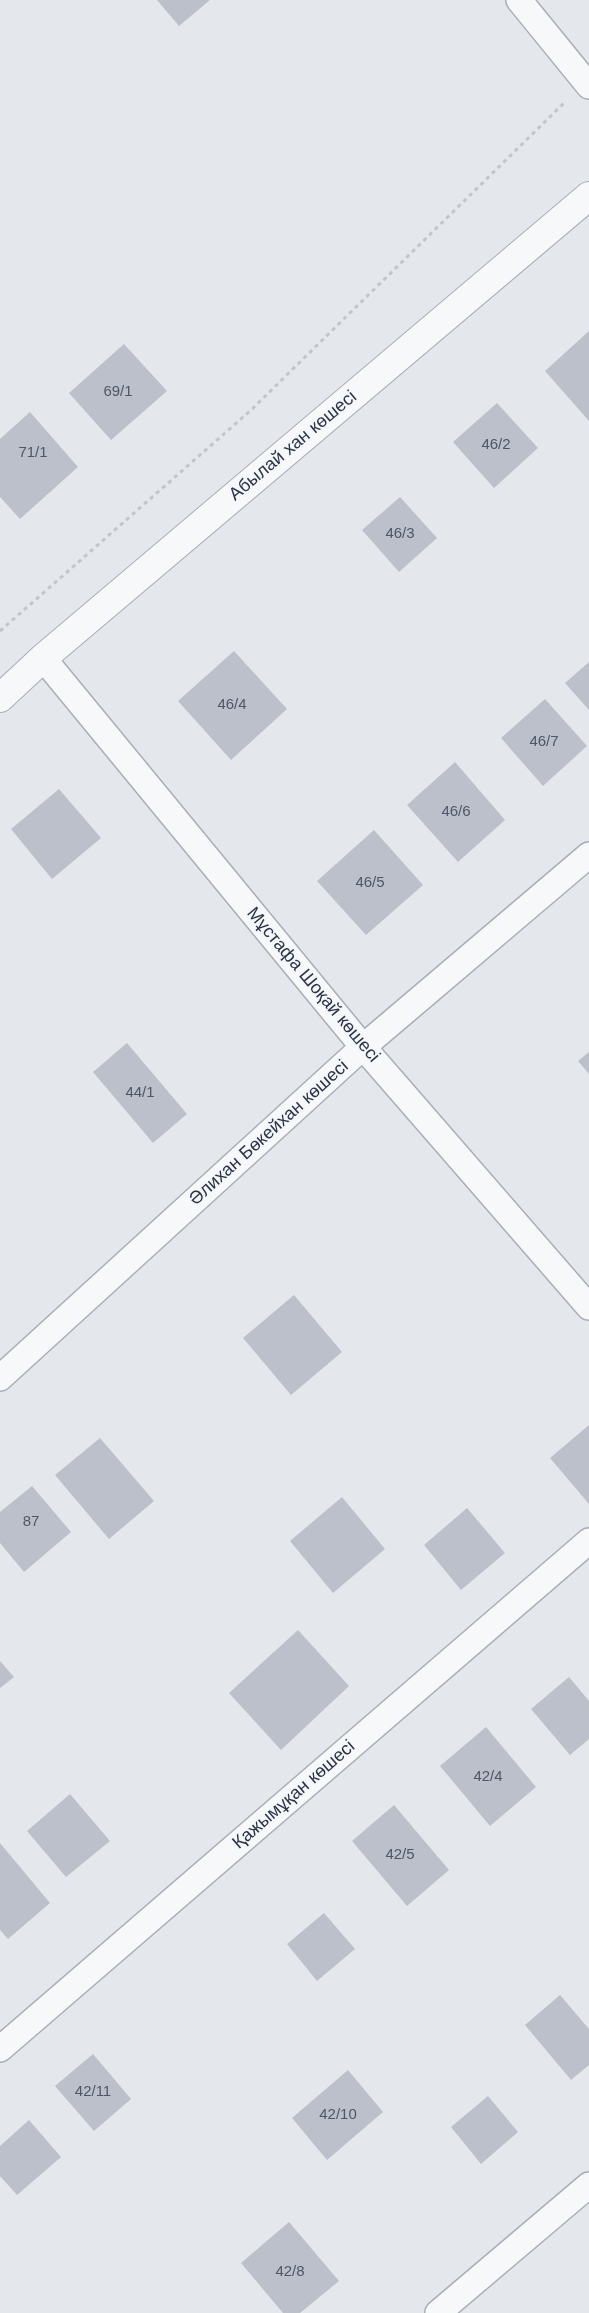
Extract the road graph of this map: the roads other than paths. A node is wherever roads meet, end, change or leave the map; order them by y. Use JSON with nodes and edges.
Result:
{"nodes":[{"id":1,"x":519,"y":0,"type":"edge"},
{"id":2,"x":587,"y":84,"type":"edge"},
{"id":3,"x":589,"y":196,"type":"edge"},
{"id":4,"x":43,"y":658,"type":"junction"},
{"id":5,"x":0,"y":698,"type":"edge"},
{"id":6,"x":589,"y":856,"type":"edge"},
{"id":7,"x":363,"y":1046,"type":"junction"},
{"id":8,"x":589,"y":1307,"type":"edge"},
{"id":9,"x":0,"y":1378,"type":"edge"},
{"id":10,"x":589,"y":1541,"type":"edge"},
{"id":11,"x":0,"y":2049,"type":"edge"},
{"id":12,"x":589,"y":2185,"type":"edge"},
{"id":13,"x":438,"y":2313,"type":"edge"}],
"edges":[{"from":1,"to":2,"type":"street"},
{"from":3,"to":4,"type":"street","name":"Абылай хан көшесі"},
{"from":4,"to":5,"type":"street","name":"Абылай хан көшесі"},
{"from":4,"to":7,"type":"street","name":"Мұстафа Шоқай көшесі"},
{"from":6,"to":7,"type":"street","name":"Әлихан Бөкейхан көшесі"},
{"from":7,"to":8,"type":"street","name":"Мұстафа Шоқай көшесі"},
{"from":7,"to":9,"type":"street","name":"Әлихан Бөкейхан көшесі"},
{"from":10,"to":11,"type":"street","name":"Қажымұқан көшесі"},
{"from":12,"to":13,"type":"street"}]}
